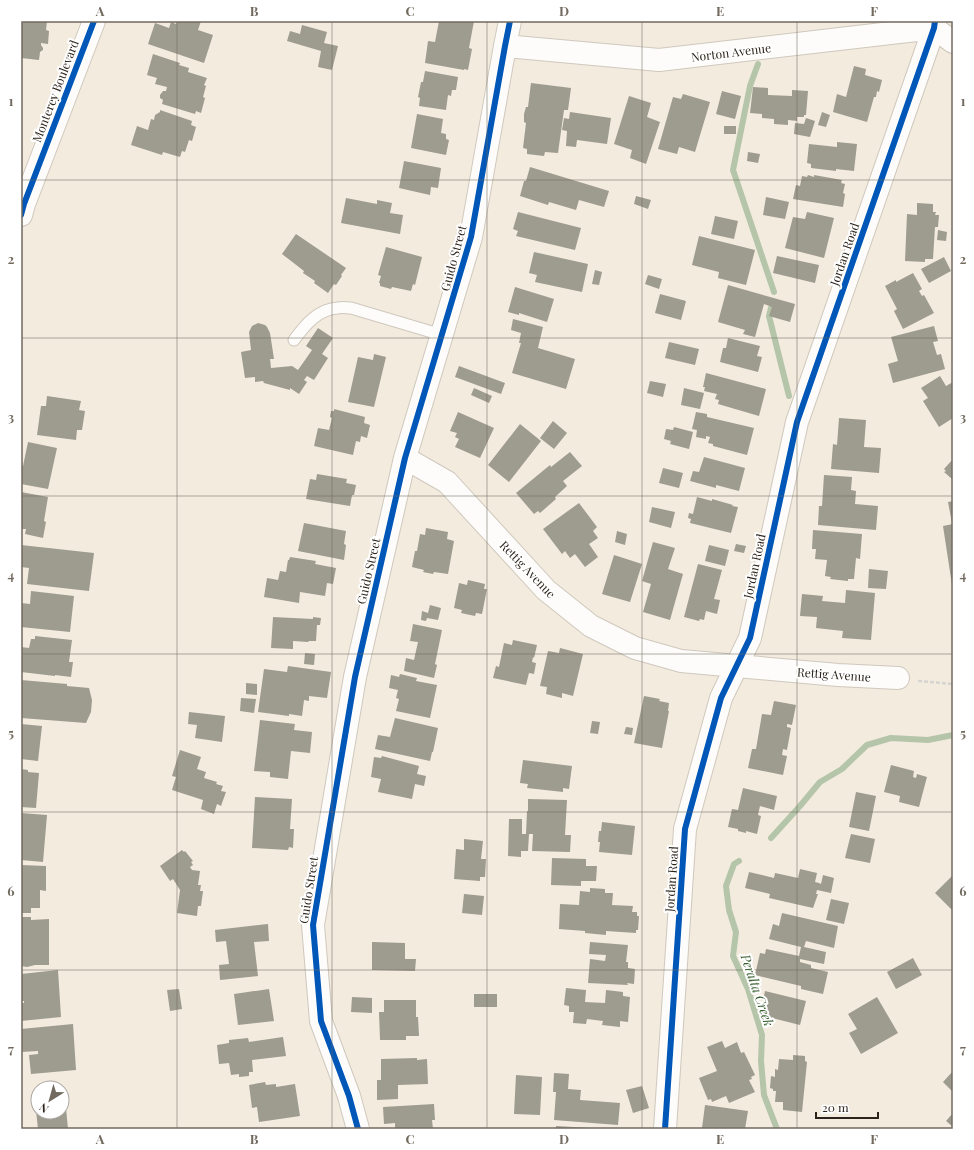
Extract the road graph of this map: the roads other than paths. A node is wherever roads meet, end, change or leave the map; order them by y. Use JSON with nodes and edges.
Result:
{"nodes":[{"id":1,"x":94,"y":21,"type":"edge"},
{"id":2,"x":510,"y":21,"type":"edge"},
{"id":3,"x":935,"y":25,"type":"edge"},
{"id":4,"x":953,"y":42,"type":"edge"},
{"id":5,"x":504,"y":46,"type":"junction"},
{"id":6,"x":21,"y":215,"type":"edge"},
{"id":7,"x":442,"y":334,"type":"junction"},
{"id":8,"x":294,"y":340,"type":"dead end"},
{"id":9,"x":405,"y":458,"type":"junction"},
{"id":10,"x":736,"y":665,"type":"junction"},
{"id":11,"x":898,"y":678,"type":"road end"},
{"id":12,"x":358,"y":1129,"type":"edge"},
{"id":13,"x":665,"y":1129,"type":"edge"}],
"edges":[{"from":1,"to":6,"type":"street","name":"Monterey Boulevard"},
{"from":2,"to":5,"type":"street","name":"Guido Street"},
{"from":3,"to":4,"type":"street"},
{"from":3,"to":5,"type":"street","name":"Norton Avenue"},
{"from":3,"to":10,"type":"street","name":"Jordan Road"},
{"from":5,"to":7,"type":"street","name":"Guido Street"},
{"from":7,"to":8,"type":"lane"},
{"from":7,"to":9,"type":"street","name":"Guido Street"},
{"from":9,"to":10,"type":"street","name":"Rettig Avenue"},
{"from":9,"to":12,"type":"street","name":"Guido Street"},
{"from":10,"to":11,"type":"street","name":"Rettig Avenue"},
{"from":10,"to":13,"type":"street","name":"Jordan Road"}]}
